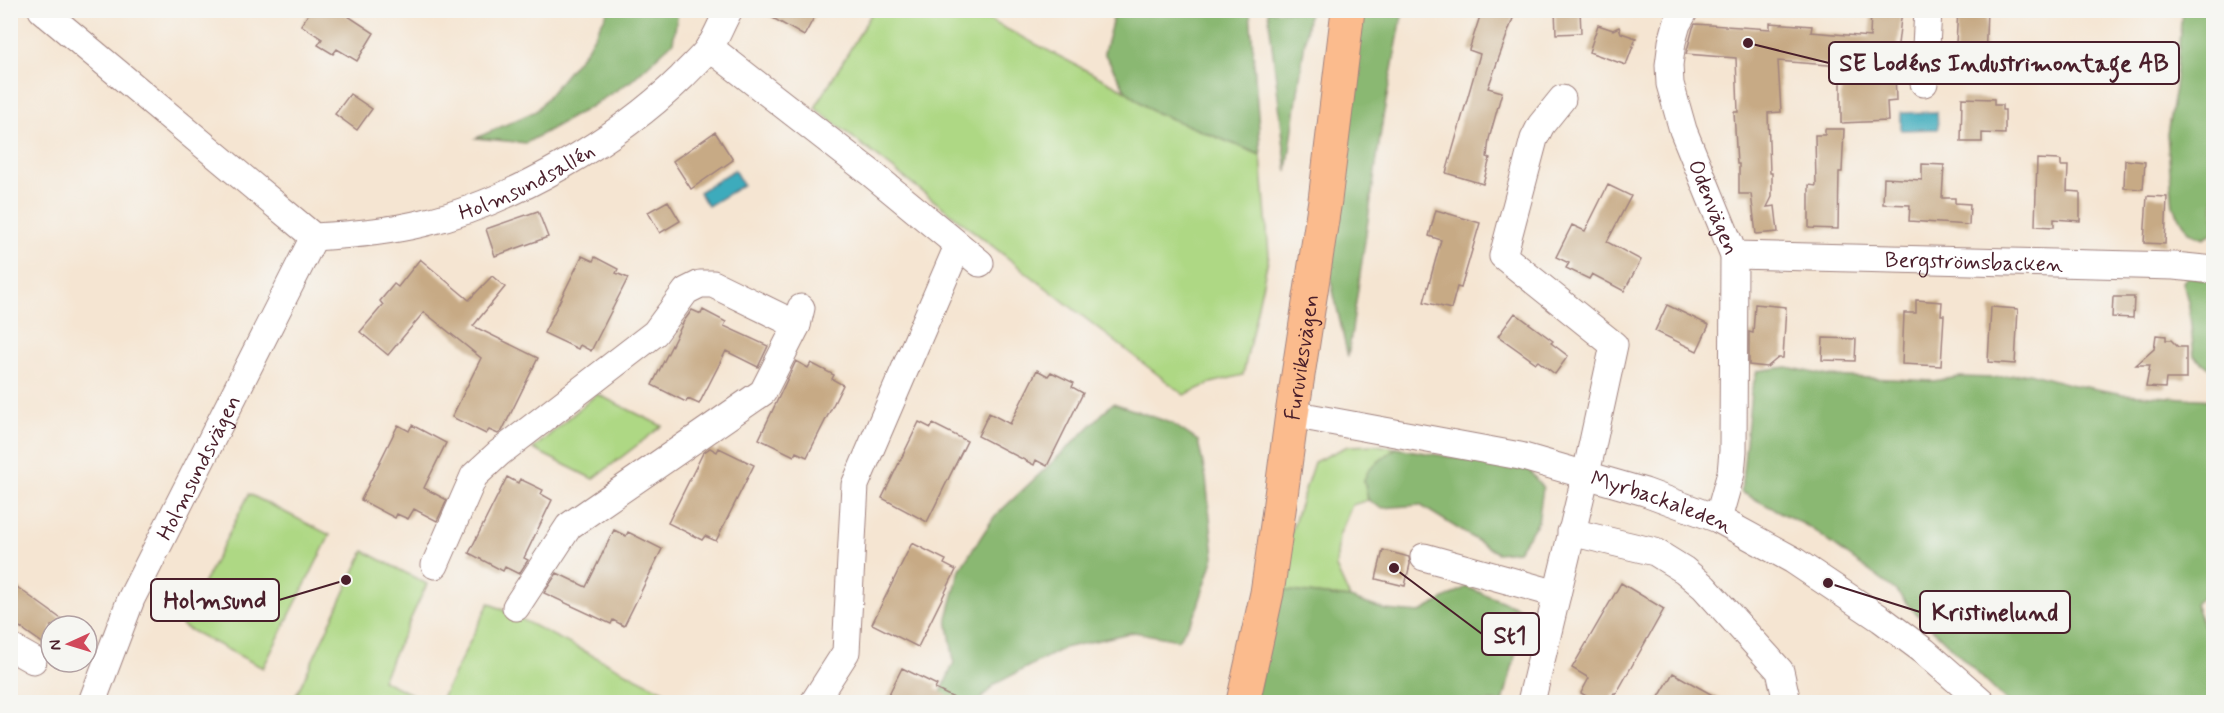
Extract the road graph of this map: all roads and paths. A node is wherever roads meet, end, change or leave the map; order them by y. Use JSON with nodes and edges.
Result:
{"nodes":[{"id":1,"x":42,"y":10,"type":"edge"},
{"id":2,"x":729,"y":10,"type":"edge"},
{"id":3,"x":1348,"y":10,"type":"edge"},
{"id":4,"x":1685,"y":10,"type":"edge"},
{"id":5,"x":1928,"y":10,"type":"edge"},
{"id":6,"x":709,"y":47,"type":"junction"},
{"id":7,"x":1924,"y":83,"type":"dead end"},
{"id":8,"x":1562,"y":99,"type":"dead end"},
{"id":9,"x":314,"y":237,"type":"junction"},
{"id":10,"x":958,"y":246,"type":"junction"},
{"id":11,"x":1734,"y":255,"type":"junction"},
{"id":12,"x":980,"y":263,"type":"dead end"},
{"id":13,"x":2214,"y":270,"type":"edge"},
{"id":14,"x":1292,"y":414,"type":"junction"},
{"id":15,"x":1586,"y":474,"type":"junction"},
{"id":16,"x":1718,"y":519,"type":"junction"},
{"id":17,"x":1571,"y":532,"type":"junction"},
{"id":18,"x":1424,"y":557,"type":"dead end"},
{"id":19,"x":435,"y":565,"type":"dead end"},
{"id":20,"x":1557,"y":594,"type":"junction"},
{"id":21,"x":516,"y":607,"type":"dead end"},
{"id":22,"x":92,"y":702,"type":"edge"},
{"id":23,"x":814,"y":702,"type":"edge"},
{"id":24,"x":1243,"y":702,"type":"edge"},
{"id":25,"x":1531,"y":702,"type":"edge"},
{"id":26,"x":1787,"y":702,"type":"edge"},
{"id":27,"x":1982,"y":702,"type":"edge"}],
"edges":[{"from":1,"to":9,"type":"street"},
{"from":2,"to":6,"type":"street","name":"Holmsundsallén"},
{"from":3,"to":14,"type":"main road","name":"Furuviksvägen"},
{"from":4,"to":11,"type":"street","name":"Odenvägen"},
{"from":5,"to":7,"type":"street"},
{"from":6,"to":9,"type":"street","name":"Holmsundsallén"},
{"from":6,"to":10,"type":"street"},
{"from":8,"to":15,"type":"street"},
{"from":9,"to":22,"type":"street","name":"Holmsundsvägen"},
{"from":10,"to":12,"type":"street"},
{"from":10,"to":23,"type":"street"},
{"from":11,"to":13,"type":"street","name":"Bergströmsbacken"},
{"from":11,"to":16,"type":"street","name":"Odenvägen"},
{"from":14,"to":15,"type":"street","name":"Myrbackaleden"},
{"from":14,"to":24,"type":"main road","name":"Furuviksvägen"},
{"from":15,"to":16,"type":"street","name":"Myrbackaleden"},
{"from":15,"to":17,"type":"street"},
{"from":16,"to":27,"type":"street","name":"Myrbackaleden"},
{"from":17,"to":20,"type":"street"},
{"from":17,"to":26,"type":"street"},
{"from":18,"to":20,"type":"street"},
{"from":19,"to":21,"type":"street"},
{"from":20,"to":25,"type":"street"}]}
